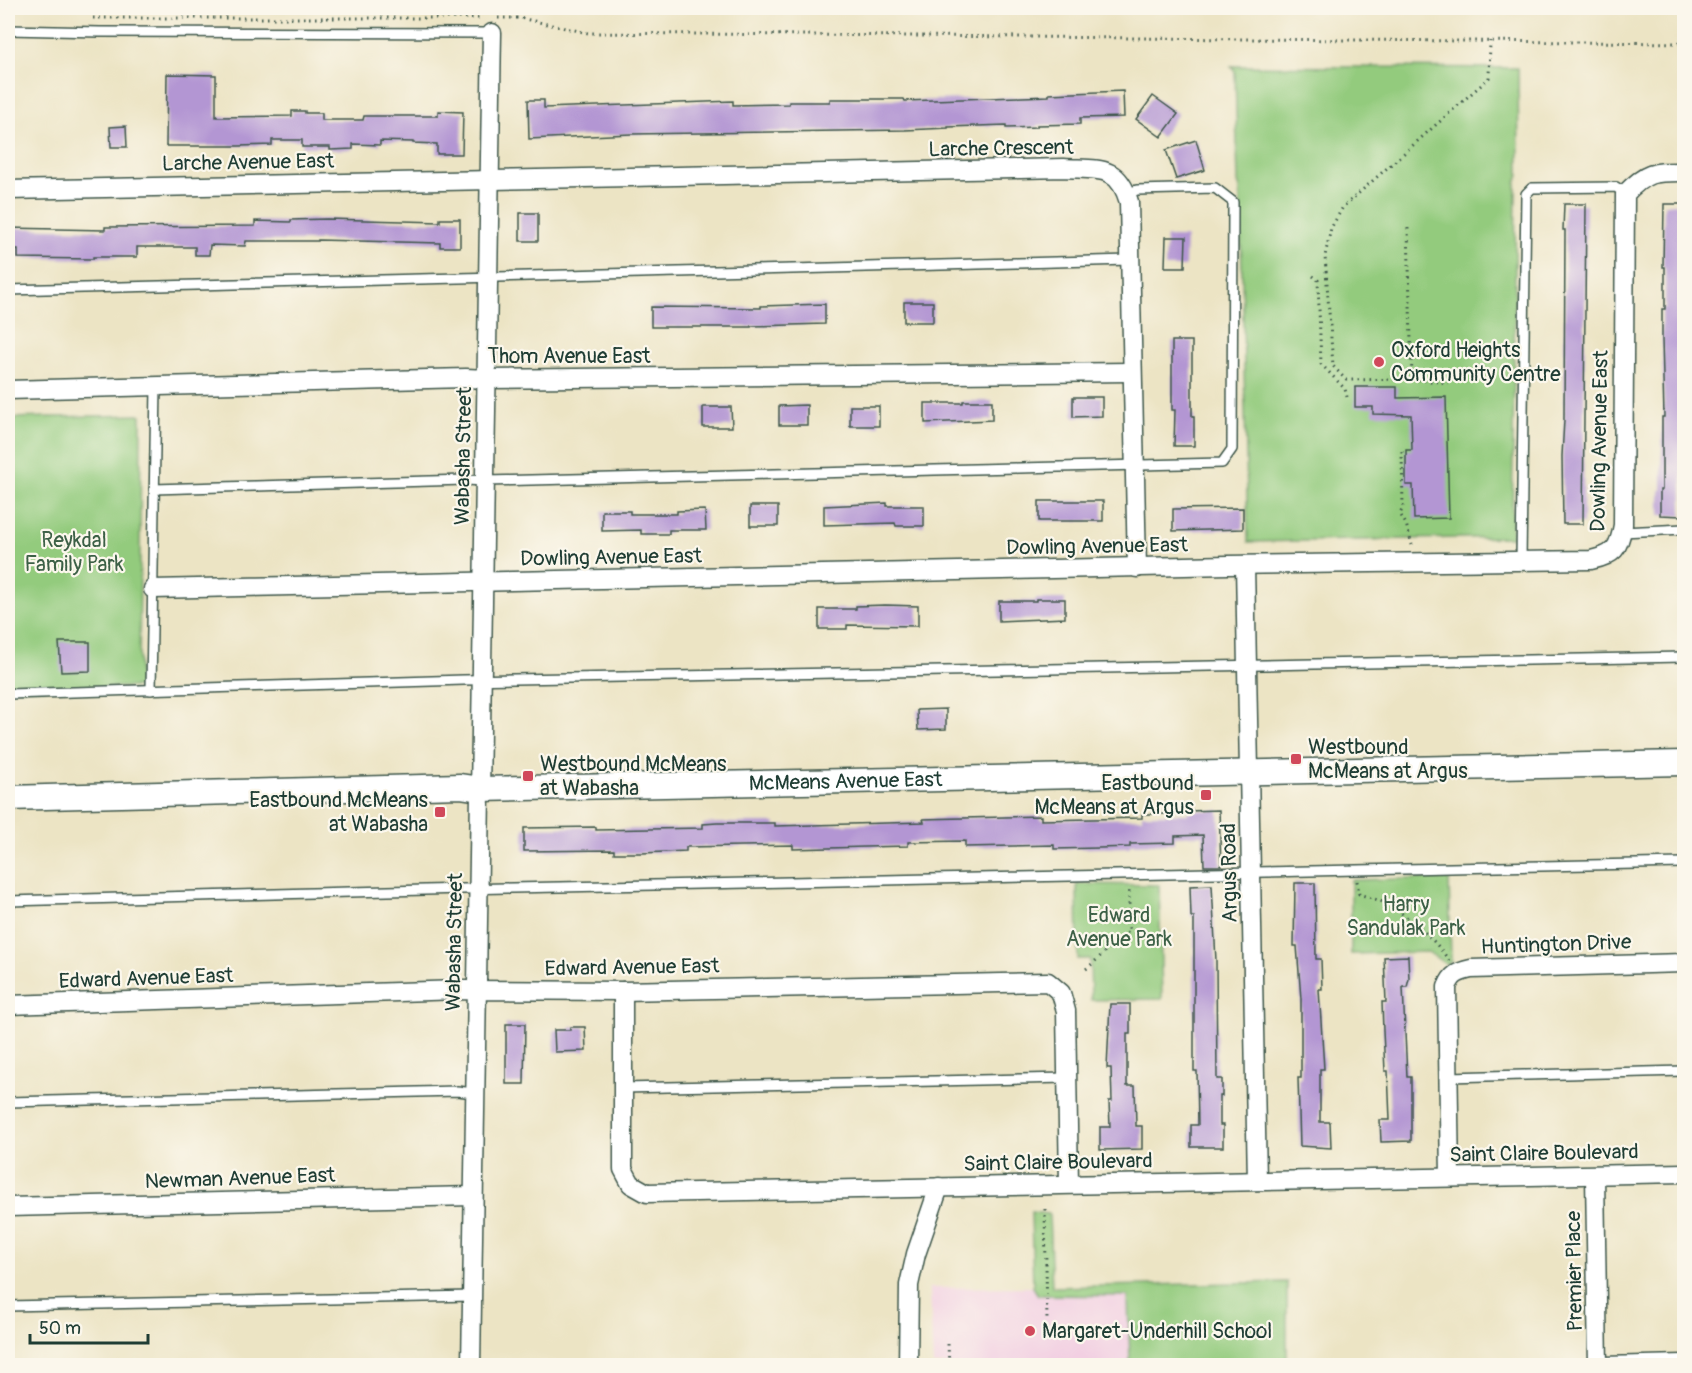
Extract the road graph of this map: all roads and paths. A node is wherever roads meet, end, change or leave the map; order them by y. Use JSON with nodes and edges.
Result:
{"nodes":[{"id":1,"x":90,"y":18,"type":"dead end"},
{"id":2,"x":8,"y":30,"type":"edge"},
{"id":3,"x":492,"y":33,"type":"joint"},
{"id":4,"x":1490,"y":41,"type":"junction"},
{"id":5,"x":1684,"y":43,"type":"edge"},
{"id":6,"x":1684,"y":172,"type":"edge"},
{"id":7,"x":490,"y":182,"type":"junction"},
{"id":8,"x":8,"y":190,"type":"edge"},
{"id":9,"x":1126,"y":194,"type":"junction"},
{"id":10,"x":1625,"y":194,"type":"junction"},
{"id":11,"x":1408,"y":228,"type":"dead end"},
{"id":12,"x":1130,"y":260,"type":"junction"},
{"id":13,"x":1313,"y":276,"type":"dead end"},
{"id":14,"x":488,"y":278,"type":"junction"},
{"id":15,"x":8,"y":290,"type":"edge"},
{"id":16,"x":1131,"y":372,"type":"junction"},
{"id":17,"x":487,"y":379,"type":"junction"},
{"id":18,"x":1412,"y":379,"type":"junction"},
{"id":19,"x":1448,"y":383,"type":"dead end"},
{"id":20,"x":156,"y":387,"type":"junction"},
{"id":21,"x":8,"y":390,"type":"edge"},
{"id":22,"x":1347,"y":397,"type":"dead end"},
{"id":23,"x":1402,"y":451,"type":"dead end"},
{"id":24,"x":1134,"y":465,"type":"junction"},
{"id":25,"x":486,"y":481,"type":"junction"},
{"id":26,"x":154,"y":489,"type":"junction"},
{"id":27,"x":1684,"y":529,"type":"edge"},
{"id":28,"x":1622,"y":532,"type":"junction"},
{"id":29,"x":1412,"y":545,"type":"dead end"},
{"id":30,"x":1521,"y":561,"type":"junction"},
{"id":31,"x":1245,"y":565,"type":"junction"},
{"id":32,"x":1137,"y":568,"type":"junction"},
{"id":33,"x":484,"y":582,"type":"junction"},
{"id":34,"x":153,"y":589,"type":"junction"},
{"id":35,"x":1684,"y":657,"type":"edge"},
{"id":36,"x":1249,"y":666,"type":"junction"},
{"id":37,"x":483,"y":681,"type":"junction"},
{"id":38,"x":151,"y":690,"type":"junction"},
{"id":39,"x":8,"y":694,"type":"edge"},
{"id":40,"x":1684,"y":764,"type":"edge"},
{"id":41,"x":1249,"y":774,"type":"junction"},
{"id":42,"x":480,"y":789,"type":"junction"},
{"id":43,"x":8,"y":798,"type":"edge"},
{"id":44,"x":1684,"y":863,"type":"edge"},
{"id":45,"x":1355,"y":871,"type":"junction"},
{"id":46,"x":1252,"y":873,"type":"junction"},
{"id":47,"x":1128,"y":876,"type":"junction"},
{"id":48,"x":477,"y":890,"type":"junction"},
{"id":49,"x":8,"y":901,"type":"edge"},
{"id":50,"x":1684,"y":963,"type":"edge"},
{"id":51,"x":1086,"y":969,"type":"dead end"},
{"id":52,"x":1456,"y":973,"type":"junction"},
{"id":53,"x":476,"y":991,"type":"junction"},
{"id":54,"x":623,"y":991,"type":"junction"},
{"id":55,"x":8,"y":1005,"type":"edge"},
{"id":56,"x":1684,"y":1071,"type":"edge"},
{"id":57,"x":1449,"y":1077,"type":"junction"},
{"id":58,"x":1067,"y":1078,"type":"junction"},
{"id":59,"x":623,"y":1088,"type":"junction"},
{"id":60,"x":474,"y":1093,"type":"junction"},
{"id":61,"x":8,"y":1102,"type":"edge"},
{"id":62,"x":1684,"y":1173,"type":"edge"},
{"id":63,"x":1595,"y":1176,"type":"junction"},
{"id":64,"x":1450,"y":1177,"type":"junction"},
{"id":65,"x":1257,"y":1180,"type":"junction"},
{"id":66,"x":1069,"y":1184,"type":"junction"},
{"id":67,"x":939,"y":1187,"type":"junction"},
{"id":68,"x":473,"y":1196,"type":"junction"},
{"id":69,"x":8,"y":1207,"type":"edge"},
{"id":70,"x":1045,"y":1209,"type":"dead end"},
{"id":71,"x":472,"y":1296,"type":"junction"},
{"id":72,"x":8,"y":1306,"type":"edge"},
{"id":73,"x":1047,"y":1321,"type":"dead end"},
{"id":74,"x":948,"y":1344,"type":"dead end"},
{"id":75,"x":1684,"y":1364,"type":"edge"},
{"id":76,"x":471,"y":1365,"type":"edge"},
{"id":77,"x":908,"y":1365,"type":"edge"},
{"id":78,"x":948,"y":1365,"type":"edge"},
{"id":79,"x":1598,"y":1365,"type":"edge"},
{"id":80,"x":1605,"y":1365,"type":"edge"}],
"edges":[{"from":1,"to":4,"type":"path"},
{"from":2,"to":3,"type":"lane","name":"Wabasha Street"},
{"from":3,"to":7,"type":"street","name":"Wabasha Street"},
{"from":4,"to":5,"type":"path"},
{"from":4,"to":18,"type":"path"},
{"from":6,"to":10,"type":"street"},
{"from":7,"to":8,"type":"street","name":"Larche Avenue East"},
{"from":7,"to":9,"type":"street","name":"Larche Crescent"},
{"from":7,"to":14,"type":"street","name":"Wabasha Street"},
{"from":9,"to":12,"type":"street"},
{"from":9,"to":24,"type":"lane"},
{"from":10,"to":28,"type":"street","name":"Dowling Avenue East"},
{"from":10,"to":30,"type":"lane"},
{"from":11,"to":18,"type":"path"},
{"from":12,"to":14,"type":"lane"},
{"from":12,"to":16,"type":"street"},
{"from":13,"to":22,"type":"path"},
{"from":14,"to":15,"type":"lane"},
{"from":14,"to":17,"type":"street","name":"Wabasha Street"},
{"from":16,"to":17,"type":"street","name":"Thom Avenue East"},
{"from":16,"to":24,"type":"street"},
{"from":17,"to":20,"type":"street","name":"Thom Avenue East"},
{"from":17,"to":25,"type":"street","name":"Wabasha Street"},
{"from":18,"to":19,"type":"path"},
{"from":20,"to":21,"type":"street","name":"Thom Avenue East"},
{"from":20,"to":26,"type":"lane"},
{"from":23,"to":29,"type":"path"},
{"from":24,"to":25,"type":"lane"},
{"from":24,"to":32,"type":"street"},
{"from":25,"to":26,"type":"lane"},
{"from":25,"to":33,"type":"street","name":"Wabasha Street"},
{"from":26,"to":34,"type":"lane"},
{"from":27,"to":28,"type":"lane"},
{"from":28,"to":30,"type":"street","name":"Dowling Avenue East"},
{"from":30,"to":31,"type":"street","name":"Dowling Avenue East"},
{"from":31,"to":32,"type":"street","name":"Dowling Avenue East"},
{"from":31,"to":36,"type":"street","name":"Argus Road"},
{"from":32,"to":33,"type":"street","name":"Dowling Avenue East"},
{"from":33,"to":34,"type":"street","name":"Dowling Avenue East"},
{"from":33,"to":37,"type":"street","name":"Wabasha Street"},
{"from":34,"to":38,"type":"lane"},
{"from":35,"to":36,"type":"lane"},
{"from":36,"to":37,"type":"lane"},
{"from":36,"to":41,"type":"street","name":"Argus Road"},
{"from":37,"to":38,"type":"lane"},
{"from":37,"to":42,"type":"street","name":"Wabasha Street"},
{"from":38,"to":39,"type":"lane"},
{"from":40,"to":41,"type":"street","name":"McMeans Avenue East"},
{"from":41,"to":42,"type":"street","name":"McMeans Avenue East"},
{"from":41,"to":46,"type":"street","name":"Argus Road"},
{"from":42,"to":43,"type":"street","name":"McMeans Avenue East"},
{"from":42,"to":48,"type":"street","name":"Wabasha Street"},
{"from":44,"to":45,"type":"lane"},
{"from":45,"to":46,"type":"lane"},
{"from":45,"to":52,"type":"path"},
{"from":46,"to":47,"type":"lane"},
{"from":46,"to":65,"type":"street","name":"Argus Road"},
{"from":47,"to":48,"type":"lane"},
{"from":47,"to":51,"type":"path"},
{"from":48,"to":49,"type":"lane"},
{"from":48,"to":53,"type":"street","name":"Wabasha Street"},
{"from":50,"to":52,"type":"street","name":"Huntington Drive"},
{"from":52,"to":57,"type":"street","name":"Huntington Drive"},
{"from":53,"to":54,"type":"street","name":"Edward Avenue East"},
{"from":53,"to":55,"type":"street","name":"Edward Avenue East"},
{"from":53,"to":60,"type":"street","name":"Wabasha Street"},
{"from":54,"to":58,"type":"street","name":"Edward Avenue East"},
{"from":54,"to":59,"type":"street","name":"Saint Claire Boulevard"},
{"from":56,"to":57,"type":"lane"},
{"from":57,"to":64,"type":"street","name":"Huntington Drive"},
{"from":58,"to":59,"type":"lane"},
{"from":58,"to":66,"type":"street","name":"Edward Avenue East"},
{"from":59,"to":67,"type":"street","name":"Saint Claire Boulevard"},
{"from":60,"to":61,"type":"lane"},
{"from":60,"to":68,"type":"street","name":"Wabasha Street"},
{"from":62,"to":63,"type":"street","name":"Saint Claire Boulevard"},
{"from":63,"to":64,"type":"street","name":"Saint Claire Boulevard"},
{"from":63,"to":79,"type":"street","name":"Premier Place"},
{"from":64,"to":65,"type":"street","name":"Saint Claire Boulevard"},
{"from":65,"to":66,"type":"street","name":"Saint Claire Boulevard"},
{"from":66,"to":67,"type":"street","name":"Saint Claire Boulevard"},
{"from":67,"to":77,"type":"street"},
{"from":68,"to":69,"type":"street","name":"Newman Avenue East"},
{"from":68,"to":71,"type":"street","name":"Wabasha Street"},
{"from":70,"to":73,"type":"path"},
{"from":71,"to":72,"type":"lane"},
{"from":71,"to":76,"type":"street","name":"Wabasha Street"},
{"from":74,"to":78,"type":"path"},
{"from":75,"to":80,"type":"street"}]}
